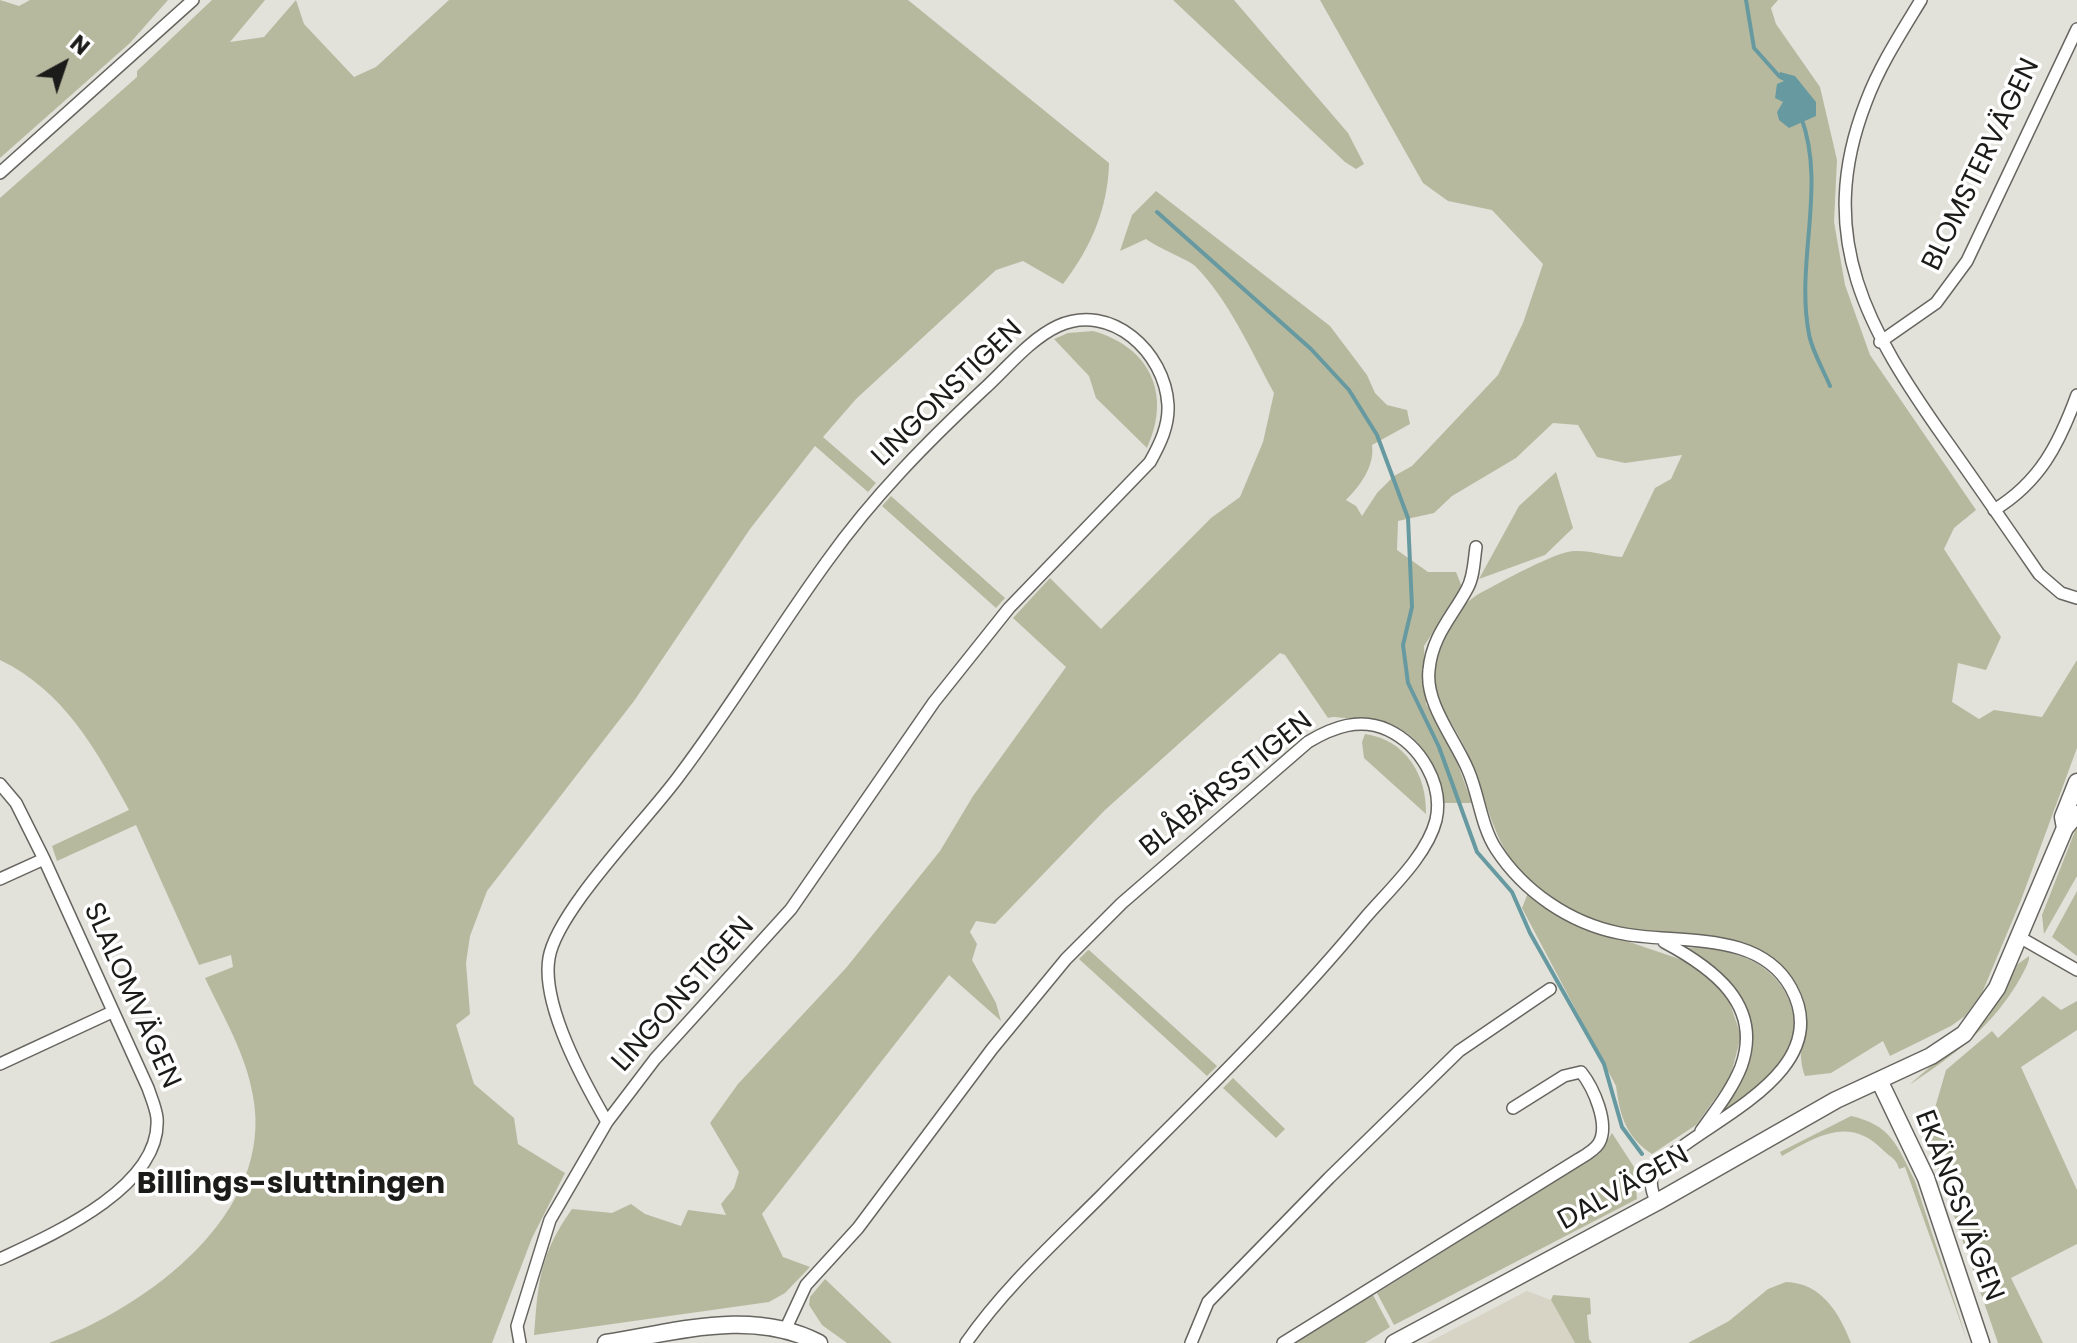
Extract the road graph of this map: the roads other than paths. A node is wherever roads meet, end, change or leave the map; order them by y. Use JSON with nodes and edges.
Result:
{"nodes":[{"id":1,"x":193,"y":0,"type":"edge"},
{"id":2,"x":1921,"y":0,"type":"edge"},
{"id":3,"x":2077,"y":29,"type":"edge"},
{"id":4,"x":0,"y":173,"type":"edge"},
{"id":5,"x":1880,"y":342,"type":"junction"},
{"id":6,"x":2077,"y":395,"type":"edge"},
{"id":7,"x":1994,"y":510,"type":"junction"},
{"id":8,"x":1476,"y":547,"type":"dead end"},
{"id":9,"x":2077,"y":598,"type":"edge"},
{"id":10,"x":2077,"y":782,"type":"edge"},
{"id":11,"x":0,"y":784,"type":"edge"},
{"id":12,"x":2077,"y":814,"type":"edge"},
{"id":13,"x":2065,"y":828,"type":"junction"},
{"id":14,"x":44,"y":859,"type":"junction"},
{"id":15,"x":0,"y":879,"type":"edge"},
{"id":16,"x":2021,"y":938,"type":"junction"},
{"id":17,"x":1660,"y":940,"type":"junction"},
{"id":18,"x":2077,"y":970,"type":"edge"},
{"id":19,"x":1550,"y":989,"type":"dead end"},
{"id":20,"x":112,"y":1012,"type":"junction"},
{"id":21,"x":0,"y":1064,"type":"edge"},
{"id":22,"x":1880,"y":1082,"type":"junction"},
{"id":23,"x":1513,"y":1108,"type":"dead end"},
{"id":24,"x":607,"y":1122,"type":"junction"},
{"id":25,"x":1699,"y":1134,"type":"junction"},
{"id":26,"x":1657,"y":1202,"type":"junction"},
{"id":27,"x":0,"y":1259,"type":"edge"},
{"id":28,"x":786,"y":1328,"type":"junction"},
{"id":29,"x":520,"y":1343,"type":"edge"},
{"id":30,"x":606,"y":1343,"type":"edge"},
{"id":31,"x":819,"y":1343,"type":"edge"},
{"id":32,"x":966,"y":1343,"type":"edge"},
{"id":33,"x":1191,"y":1343,"type":"edge"},
{"id":34,"x":1283,"y":1343,"type":"edge"},
{"id":35,"x":1394,"y":1343,"type":"edge"},
{"id":36,"x":1981,"y":1343,"type":"edge"}],
"edges":[{"from":1,"to":4,"type":"street"},
{"from":2,"to":5,"type":"street"},
{"from":3,"to":5,"type":"street","name":"BLOMSTERVÄGEN"},
{"from":5,"to":7,"type":"street"},
{"from":6,"to":7,"type":"street"},
{"from":7,"to":9,"type":"street"},
{"from":8,"to":17,"type":"street"},
{"from":10,"to":13,"type":"street"},
{"from":11,"to":14,"type":"street","name":"SLALOMVÄGEN"},
{"from":12,"to":13,"type":"street"},
{"from":13,"to":16,"type":"street"},
{"from":14,"to":15,"type":"street"},
{"from":14,"to":20,"type":"street","name":"SLALOMVÄGEN"},
{"from":16,"to":18,"type":"street"},
{"from":16,"to":22,"type":"street"},
{"from":17,"to":25,"type":"street"},
{"from":17,"to":25,"type":"street"},
{"from":19,"to":33,"type":"street"},
{"from":20,"to":21,"type":"street"},
{"from":20,"to":27,"type":"street","name":"SLALOMVÄGEN"},
{"from":22,"to":26,"type":"street","name":"DALVÄGEN"},
{"from":22,"to":36,"type":"street","name":"EKÄNGSVÄGEN"},
{"from":23,"to":34,"type":"street","name":"DALVÄGEN"},
{"from":24,"to":24,"type":"street","name":"LINGONSTIGEN"},
{"from":24,"to":29,"type":"street","name":"LINGONSTIGEN"},
{"from":25,"to":26,"type":"street"},
{"from":26,"to":35,"type":"street","name":"DALVÄGEN"},
{"from":28,"to":30,"type":"street"},
{"from":28,"to":31,"type":"street"},
{"from":28,"to":32,"type":"street","name":"BLÅBÄRSSTIGEN"}]}
